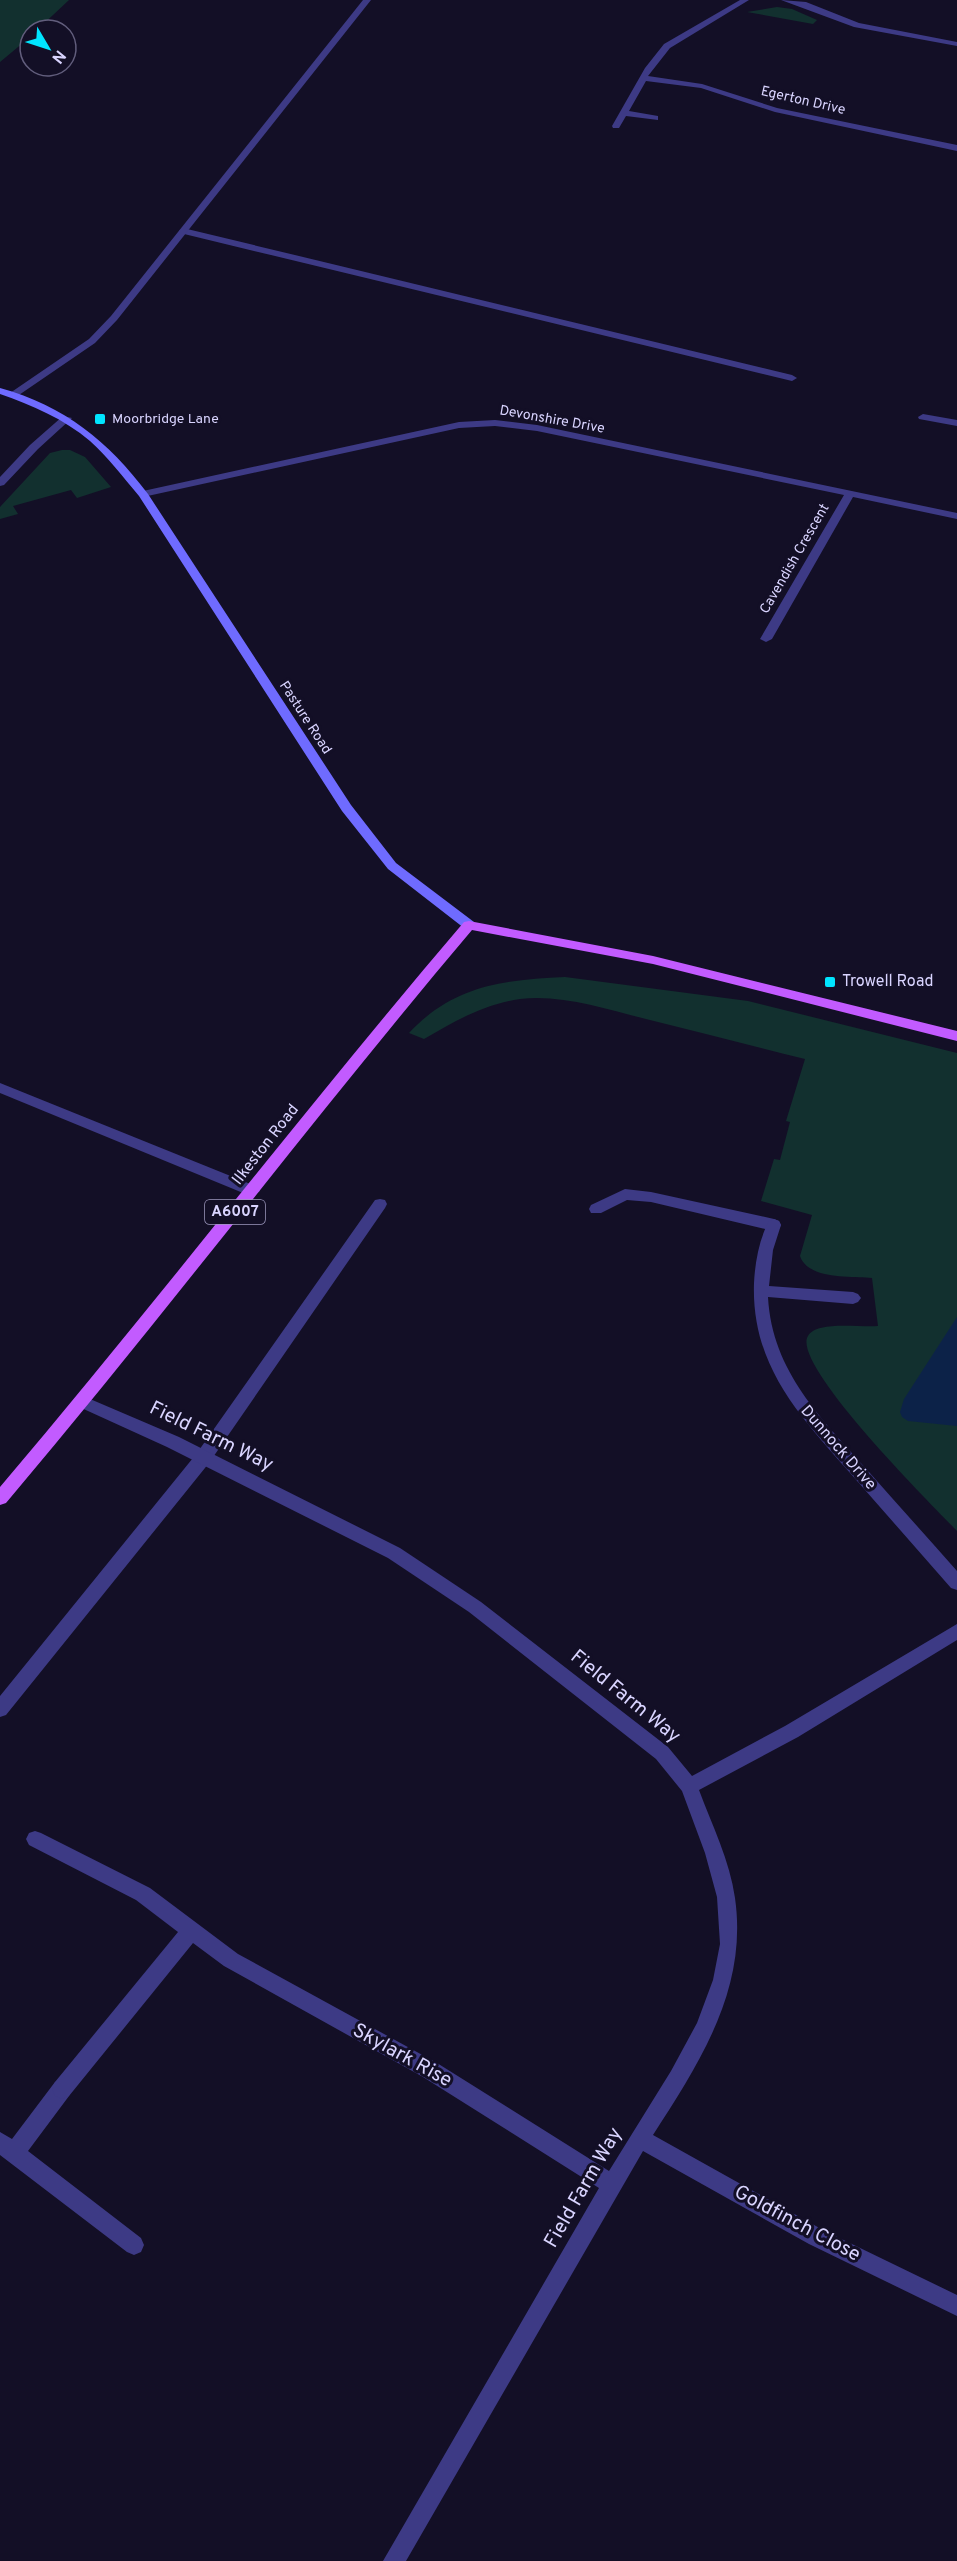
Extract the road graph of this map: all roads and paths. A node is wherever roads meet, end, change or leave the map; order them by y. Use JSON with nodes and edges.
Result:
{"nodes":[{"id":1,"x":367,"y":0,"type":"edge"},
{"id":2,"x":745,"y":0,"type":"edge"},
{"id":3,"x":784,"y":0,"type":"edge"},
{"id":4,"x":957,"y":44,"type":"edge"},
{"id":5,"x":644,"y":78,"type":"junction"},
{"id":6,"x":624,"y":113,"type":"junction"},
{"id":7,"x":655,"y":118,"type":"dead end"},
{"id":8,"x":616,"y":126,"type":"dead end"},
{"id":9,"x":957,"y":148,"type":"edge"},
{"id":10,"x":183,"y":231,"type":"junction"},
{"id":11,"x":792,"y":378,"type":"dead end"},
{"id":12,"x":0,"y":391,"type":"edge"},
{"id":13,"x":13,"y":395,"type":"junction"},
{"id":14,"x":923,"y":417,"type":"dead end"},
{"id":15,"x":67,"y":418,"type":"junction"},
{"id":16,"x":957,"y":423,"type":"edge"},
{"id":17,"x":0,"y":483,"type":"edge"},
{"id":18,"x":143,"y":494,"type":"junction"},
{"id":19,"x":850,"y":494,"type":"junction"},
{"id":20,"x":957,"y":516,"type":"edge"},
{"id":21,"x":766,"y":639,"type":"dead end"},
{"id":22,"x":469,"y":925,"type":"junction"},
{"id":23,"x":957,"y":1036,"type":"edge"},
{"id":24,"x":0,"y":1088,"type":"edge"},
{"id":25,"x":253,"y":1191,"type":"junction"},
{"id":26,"x":380,"y":1204,"type":"dead end"},
{"id":27,"x":596,"y":1209,"type":"dead end"},
{"id":28,"x":761,"y":1292,"type":"junction"},
{"id":29,"x":853,"y":1298,"type":"dead end"},
{"id":30,"x":83,"y":1402,"type":"junction"},
{"id":31,"x":203,"y":1458,"type":"junction"},
{"id":32,"x":0,"y":1498,"type":"edge"},
{"id":33,"x":957,"y":1583,"type":"edge"},
{"id":34,"x":957,"y":1631,"type":"edge"},
{"id":35,"x":0,"y":1709,"type":"edge"},
{"id":36,"x":689,"y":1786,"type":"junction"},
{"id":37,"x":35,"y":1839,"type":"dead end"},
{"id":38,"x":191,"y":1931,"type":"junction"},
{"id":39,"x":639,"y":2138,"type":"junction"},
{"id":40,"x":7,"y":2147,"type":"edge"},
{"id":41,"x":612,"y":2185,"type":"junction"},
{"id":42,"x":134,"y":2245,"type":"dead end"},
{"id":43,"x":957,"y":2306,"type":"edge"},
{"id":44,"x":394,"y":2561,"type":"edge"}],
"edges":[{"from":1,"to":10,"type":"street"},
{"from":2,"to":5,"type":"street"},
{"from":3,"to":4,"type":"street"},
{"from":5,"to":6,"type":"street"},
{"from":5,"to":9,"type":"street","name":"Egerton Drive"},
{"from":6,"to":7,"type":"street"},
{"from":6,"to":8,"type":"street"},
{"from":10,"to":11,"type":"street"},
{"from":10,"to":13,"type":"street"},
{"from":12,"to":13,"type":"main road","name":"Pasture Road"},
{"from":13,"to":15,"type":"main road","name":"Pasture Road"},
{"from":14,"to":16,"type":"street"},
{"from":15,"to":17,"type":"street"},
{"from":15,"to":18,"type":"main road","name":"Pasture Road"},
{"from":18,"to":19,"type":"street","name":"Devonshire Drive"},
{"from":18,"to":22,"type":"main road","name":"Pasture Road"},
{"from":19,"to":20,"type":"street","name":"Devonshire Drive"},
{"from":19,"to":21,"type":"street","name":"Cavendish Crescent"},
{"from":22,"to":23,"type":"main road","name":"Pasture Road"},
{"from":22,"to":25,"type":"main road","name":"Ilkeston Road","number":"A6007"},
{"from":24,"to":25,"type":"street"},
{"from":25,"to":30,"type":"main road","name":"Ilkeston Road","number":"A6007"},
{"from":26,"to":31,"type":"street"},
{"from":27,"to":28,"type":"street","name":"Dunnock Drive"},
{"from":28,"to":29,"type":"street"},
{"from":28,"to":33,"type":"street","name":"Dunnock Drive"},
{"from":30,"to":31,"type":"street","name":"Field Farm Way"},
{"from":30,"to":32,"type":"main road","name":"Ilkeston Road","number":"A6007"},
{"from":31,"to":35,"type":"street"},
{"from":31,"to":36,"type":"street","name":"Field Farm Way"},
{"from":34,"to":36,"type":"street"},
{"from":36,"to":39,"type":"street","name":"Field Farm Way"},
{"from":37,"to":38,"type":"street","name":"Skylark Rise"},
{"from":38,"to":40,"type":"street"},
{"from":38,"to":41,"type":"street","name":"Skylark Rise"},
{"from":39,"to":41,"type":"street","name":"Field Farm Way"},
{"from":39,"to":43,"type":"street","name":"Goldfinch Close"},
{"from":40,"to":42,"type":"street"},
{"from":41,"to":44,"type":"street","name":"Field Farm Way"}]}
